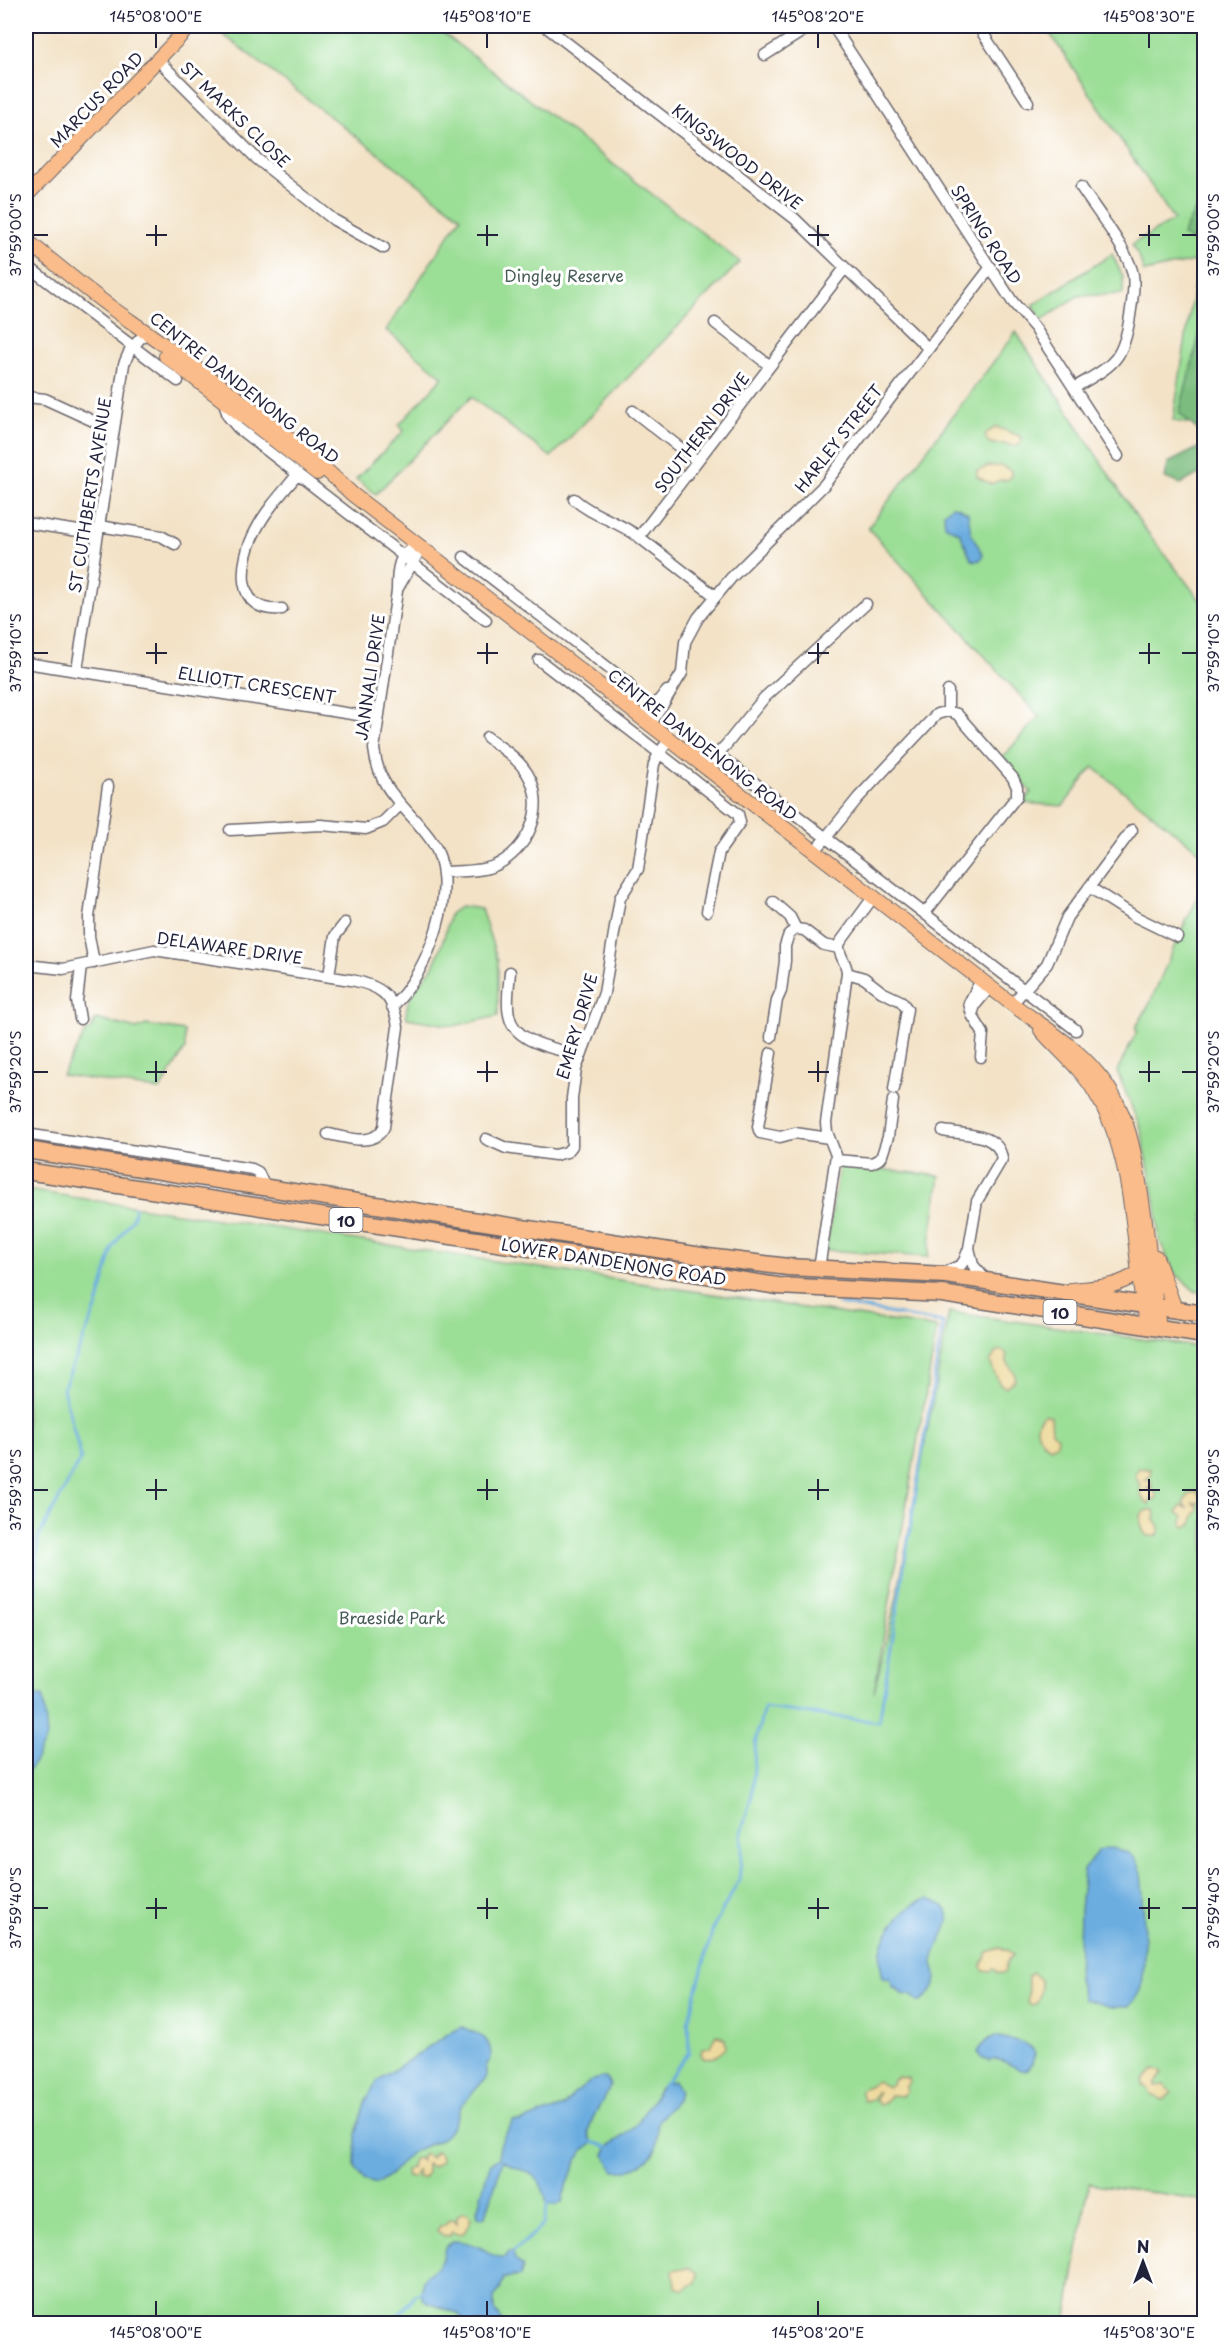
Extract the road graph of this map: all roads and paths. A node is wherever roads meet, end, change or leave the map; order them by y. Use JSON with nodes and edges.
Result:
{"nodes":[{"id":1,"x":190,"y":26,"type":"edge"},
{"id":2,"x":545,"y":26,"type":"edge"},
{"id":3,"x":811,"y":26,"type":"edge"},
{"id":4,"x":833,"y":26,"type":"edge"},
{"id":5,"x":978,"y":26,"type":"edge"},
{"id":6,"x":765,"y":55,"type":"dead end"},
{"id":7,"x":157,"y":59,"type":"junction"},
{"id":8,"x":1028,"y":102,"type":"dead end"},
{"id":9,"x":1081,"y":187,"type":"dead end"},
{"id":10,"x":26,"y":196,"type":"edge"},
{"id":11,"x":26,"y":240,"type":"edge"},
{"id":12,"x":384,"y":248,"type":"dead end"},
{"id":13,"x":26,"y":265,"type":"edge"},
{"id":14,"x":991,"y":267,"type":"junction"},
{"id":15,"x":845,"y":268,"type":"junction"},
{"id":16,"x":716,"y":323,"type":"dead end"},
{"id":17,"x":140,"y":338,"type":"junction"},
{"id":18,"x":927,"y":347,"type":"junction"},
{"id":19,"x":770,"y":366,"type":"junction"},
{"id":20,"x":178,"y":381,"type":"dead end"},
{"id":21,"x":1074,"y":388,"type":"junction"},
{"id":22,"x":27,"y":398,"type":"edge"},
{"id":23,"x":224,"y":402,"type":"junction"},
{"id":24,"x":633,"y":411,"type":"dead end"},
{"id":25,"x":114,"y":430,"type":"junction"},
{"id":26,"x":1118,"y":456,"type":"dead end"},
{"id":27,"x":697,"y":461,"type":"junction"},
{"id":28,"x":297,"y":474,"type":"junction"},
{"id":29,"x":352,"y":494,"type":"junction"},
{"id":30,"x":574,"y":498,"type":"dead end"},
{"id":31,"x":26,"y":523,"type":"edge"},
{"id":32,"x":99,"y":530,"type":"junction"},
{"id":33,"x":639,"y":537,"type":"junction"},
{"id":34,"x":174,"y":544,"type":"dead end"},
{"id":35,"x":419,"y":545,"type":"junction"},
{"id":36,"x":464,"y":557,"type":"dead end"},
{"id":37,"x":407,"y":559,"type":"junction"},
{"id":38,"x":478,"y":568,"type":"junction"},
{"id":39,"x":467,"y":582,"type":"junction"},
{"id":40,"x":715,"y":596,"type":"junction"},
{"id":41,"x":866,"y":604,"type":"dead end"},
{"id":42,"x":282,"y":609,"type":"dead end"},
{"id":43,"x":486,"y":620,"type":"dead end"},
{"id":44,"x":539,"y":660,"type":"dead end"},
{"id":45,"x":26,"y":663,"type":"edge"},
{"id":46,"x":77,"y":670,"type":"junction"},
{"id":47,"x":948,"y":690,"type":"dead end"},
{"id":48,"x":948,"y":711,"type":"junction"},
{"id":49,"x":642,"y":717,"type":"junction"},
{"id":50,"x":377,"y":718,"type":"junction"},
{"id":51,"x":486,"y":737,"type":"dead end"},
{"id":52,"x":670,"y":739,"type":"junction"},
{"id":53,"x":659,"y":753,"type":"junction"},
{"id":54,"x":720,"y":756,"type":"junction"},
{"id":55,"x":710,"y":770,"type":"junction"},
{"id":56,"x":108,"y":786,"type":"dead end"},
{"id":57,"x":400,"y":805,"type":"junction"},
{"id":58,"x":230,"y":830,"type":"dead end"},
{"id":59,"x":1132,"y":830,"type":"dead end"},
{"id":60,"x":827,"y":837,"type":"junction"},
{"id":61,"x":815,"y":851,"type":"junction"},
{"id":62,"x":444,"y":872,"type":"junction"},
{"id":63,"x":1089,"y":887,"type":"junction"},
{"id":64,"x":874,"y":896,"type":"junction"},
{"id":65,"x":773,"y":902,"type":"dead end"},
{"id":66,"x":707,"y":911,"type":"dead end"},
{"id":67,"x":925,"y":913,"type":"junction"},
{"id":68,"x":345,"y":923,"type":"dead end"},
{"id":69,"x":796,"y":930,"type":"junction"},
{"id":70,"x":1177,"y":937,"type":"dead end"},
{"id":71,"x":838,"y":948,"type":"junction"},
{"id":72,"x":94,"y":963,"type":"junction"},
{"id":73,"x":26,"y":965,"type":"edge"},
{"id":74,"x":81,"y":966,"type":"junction"},
{"id":75,"x":510,"y":972,"type":"dead end"},
{"id":76,"x":847,"y":973,"type":"junction"},
{"id":77,"x":329,"y":976,"type":"junction"},
{"id":78,"x":986,"y":983,"type":"junction"},
{"id":79,"x":1024,"y":990,"type":"junction"},
{"id":80,"x":390,"y":1003,"type":"junction"},
{"id":81,"x":1012,"y":1004,"type":"junction"},
{"id":82,"x":80,"y":1019,"type":"dead end"},
{"id":83,"x":1033,"y":1020,"type":"junction"},
{"id":84,"x":1076,"y":1030,"type":"dead end"},
{"id":85,"x":771,"y":1036,"type":"dead end"},
{"id":86,"x":771,"y":1053,"type":"dead end"},
{"id":87,"x":580,"y":1056,"type":"junction"},
{"id":88,"x":981,"y":1057,"type":"dead end"},
{"id":89,"x":943,"y":1131,"type":"dead end"},
{"id":90,"x":26,"y":1134,"type":"edge"},
{"id":91,"x":328,"y":1134,"type":"dead end"},
{"id":92,"x":829,"y":1138,"type":"junction"},
{"id":93,"x":486,"y":1139,"type":"dead end"},
{"id":94,"x":26,"y":1150,"type":"edge"},
{"id":95,"x":836,"y":1160,"type":"junction"},
{"id":96,"x":26,"y":1171,"type":"edge"},
{"id":97,"x":265,"y":1187,"type":"junction"},
{"id":98,"x":1146,"y":1233,"type":"junction"},
{"id":99,"x":969,"y":1248,"type":"junction"},
{"id":100,"x":819,"y":1269,"type":"junction"},
{"id":101,"x":1138,"y":1273,"type":"junction"},
{"id":102,"x":940,"y":1274,"type":"junction"},
{"id":103,"x":986,"y":1280,"type":"junction"},
{"id":104,"x":1060,"y":1291,"type":"junction"},
{"id":105,"x":1150,"y":1305,"type":"junction"},
{"id":106,"x":1175,"y":1309,"type":"junction"},
{"id":107,"x":1204,"y":1314,"type":"edge"},
{"id":108,"x":1154,"y":1327,"type":"junction"},
{"id":109,"x":1204,"y":1335,"type":"edge"}],
"edges":[{"from":1,"to":7,"type":"main road","name":"MARCUS ROAD"},
{"from":2,"to":15,"type":"street","name":"KINGSWOOD DRIVE"},
{"from":3,"to":6,"type":"street"},
{"from":4,"to":14,"type":"street","name":"SPRING ROAD"},
{"from":5,"to":8,"type":"street"},
{"from":7,"to":10,"type":"main road","name":"MARCUS ROAD"},
{"from":7,"to":12,"type":"street","name":"ST MARKS CLOSE"},
{"from":9,"to":21,"type":"street"},
{"from":11,"to":17,"type":"main road","name":"CENTRE DANDENONG ROAD"},
{"from":13,"to":17,"type":"street","name":"CENTRE DANDENONG ROAD"},
{"from":14,"to":18,"type":"street","name":"HARLEY STREET"},
{"from":14,"to":21,"type":"street","name":"SPRING ROAD"},
{"from":15,"to":18,"type":"street","name":"KINGSWOOD DRIVE"},
{"from":15,"to":19,"type":"street","name":"SOUTHERN DRIVE"},
{"from":16,"to":19,"type":"street"},
{"from":17,"to":20,"type":"street","name":"CENTRE DANDENONG ROAD"},
{"from":17,"to":23,"type":"main road","name":"CENTRE DANDENONG ROAD"},
{"from":17,"to":25,"type":"street","name":"ST CUTHBERTS AVENUE"},
{"from":17,"to":29,"type":"main road","name":"CENTRE DANDENONG ROAD"},
{"from":18,"to":40,"type":"street","name":"HARLEY STREET"},
{"from":19,"to":27,"type":"street","name":"SOUTHERN DRIVE"},
{"from":21,"to":26,"type":"street","name":"SPRING ROAD"},
{"from":22,"to":25,"type":"street"},
{"from":23,"to":28,"type":"street","name":"CENTRE DANDENONG ROAD"},
{"from":23,"to":29,"type":"main road","name":"CENTRE DANDENONG ROAD"},
{"from":24,"to":27,"type":"street"},
{"from":25,"to":32,"type":"street","name":"ST CUTHBERTS AVENUE"},
{"from":27,"to":33,"type":"street","name":"SOUTHERN DRIVE"},
{"from":28,"to":37,"type":"street","name":"CENTRE DANDENONG ROAD"},
{"from":28,"to":42,"type":"street"},
{"from":29,"to":35,"type":"main road","name":"CENTRE DANDENONG ROAD"},
{"from":30,"to":33,"type":"street"},
{"from":31,"to":32,"type":"street"},
{"from":32,"to":34,"type":"street"},
{"from":32,"to":46,"type":"street","name":"ST CUTHBERTS AVENUE"},
{"from":33,"to":40,"type":"street"},
{"from":35,"to":37,"type":"street"},
{"from":35,"to":39,"type":"main road","name":"CENTRE DANDENONG ROAD"},
{"from":36,"to":38,"type":"street"},
{"from":37,"to":43,"type":"street","name":"CENTRE DANDENONG ROAD"},
{"from":37,"to":50,"type":"street","name":"JANNALI DRIVE"},
{"from":38,"to":39,"type":"street"},
{"from":38,"to":49,"type":"street"},
{"from":39,"to":49,"type":"main road","name":"CENTRE DANDENONG ROAD"},
{"from":40,"to":49,"type":"street","name":"HARLEY STREET"},
{"from":41,"to":54,"type":"street"},
{"from":44,"to":53,"type":"street","name":"CENTRE DANDENONG ROAD"},
{"from":45,"to":46,"type":"street","name":"ELLIOTT CRESCENT"},
{"from":46,"to":50,"type":"street","name":"ELLIOTT CRESCENT"},
{"from":47,"to":48,"type":"street"},
{"from":48,"to":60,"type":"street"},
{"from":48,"to":67,"type":"street"},
{"from":49,"to":52,"type":"main road","name":"CENTRE DANDENONG ROAD"},
{"from":50,"to":57,"type":"street","name":"JANNALI DRIVE"},
{"from":51,"to":62,"type":"street"},
{"from":52,"to":53,"type":"street","name":"EMERY DRIVE"},
{"from":52,"to":55,"type":"main road","name":"CENTRE DANDENONG ROAD"},
{"from":53,"to":66,"type":"street","name":"CENTRE DANDENONG ROAD"},
{"from":53,"to":87,"type":"street","name":"EMERY DRIVE"},
{"from":54,"to":55,"type":"street"},
{"from":54,"to":60,"type":"street","name":"CENTRE DANDENONG ROAD"},
{"from":55,"to":61,"type":"main road","name":"CENTRE DANDENONG ROAD"},
{"from":56,"to":72,"type":"street"},
{"from":57,"to":58,"type":"street"},
{"from":57,"to":62,"type":"street","name":"JANNALI DRIVE"},
{"from":59,"to":63,"type":"street"},
{"from":60,"to":61,"type":"street"},
{"from":60,"to":67,"type":"street","name":"CENTRE DANDENONG ROAD"},
{"from":61,"to":64,"type":"main road","name":"CENTRE DANDENONG ROAD"},
{"from":62,"to":80,"type":"street","name":"JANNALI DRIVE"},
{"from":63,"to":70,"type":"street"},
{"from":63,"to":79,"type":"street"},
{"from":64,"to":71,"type":"street"},
{"from":64,"to":78,"type":"main road","name":"CENTRE DANDENONG ROAD"},
{"from":65,"to":69,"type":"street"},
{"from":67,"to":79,"type":"street","name":"CENTRE DANDENONG ROAD"},
{"from":68,"to":77,"type":"street"},
{"from":69,"to":71,"type":"street"},
{"from":69,"to":85,"type":"street"},
{"from":71,"to":76,"type":"street"},
{"from":72,"to":74,"type":"street","name":"DELAWARE DRIVE"},
{"from":72,"to":77,"type":"street","name":"DELAWARE DRIVE"},
{"from":73,"to":74,"type":"street","name":"DELAWARE DRIVE"},
{"from":74,"to":82,"type":"street"},
{"from":75,"to":87,"type":"street"},
{"from":76,"to":92,"type":"street"},
{"from":76,"to":95,"type":"street"},
{"from":77,"to":80,"type":"street","name":"DELAWARE DRIVE"},
{"from":78,"to":81,"type":"main road","name":"CENTRE DANDENONG ROAD"},
{"from":78,"to":88,"type":"street"},
{"from":79,"to":81,"type":"street"},
{"from":79,"to":84,"type":"street","name":"CENTRE DANDENONG ROAD"},
{"from":80,"to":91,"type":"street"},
{"from":81,"to":83,"type":"main road","name":"CENTRE DANDENONG ROAD"},
{"from":83,"to":98,"type":"main road","name":"CENTRE DANDENONG ROAD"},
{"from":83,"to":101,"type":"main road","name":"CENTRE DANDENONG ROAD"},
{"from":86,"to":92,"type":"street"},
{"from":87,"to":93,"type":"street","name":"EMERY DRIVE"},
{"from":89,"to":99,"type":"street"},
{"from":90,"to":97,"type":"street"},
{"from":92,"to":95,"type":"street"},
{"from":94,"to":97,"type":"highway","name":"LOWER DANDENONG ROAD","number":"10"},
{"from":95,"to":100,"type":"street"},
{"from":96,"to":108,"type":"highway","name":"LOWER DANDENONG ROAD","number":"10"},
{"from":97,"to":100,"type":"highway","name":"LOWER DANDENONG ROAD","number":"10"},
{"from":98,"to":105,"type":"main road","name":"CENTRE DANDENONG ROAD"},
{"from":98,"to":106,"type":"main road"},
{"from":99,"to":102,"type":"street"},
{"from":99,"to":103,"type":"street"},
{"from":100,"to":102,"type":"highway","name":"LOWER DANDENONG ROAD","number":"10"},
{"from":101,"to":104,"type":"main road"},
{"from":101,"to":105,"type":"main road","name":"CENTRE DANDENONG ROAD"},
{"from":102,"to":103,"type":"highway","name":"LOWER DANDENONG ROAD","number":"10"},
{"from":103,"to":104,"type":"highway","name":"LOWER DANDENONG ROAD","number":"10"},
{"from":104,"to":105,"type":"highway","name":"LOWER DANDENONG ROAD","number":"10"},
{"from":105,"to":106,"type":"highway","name":"LOWER DANDENONG ROAD","number":"10"},
{"from":105,"to":108,"type":"main road","name":"CENTRE DANDENONG ROAD"},
{"from":106,"to":107,"type":"highway","name":"LOWER DANDENONG ROAD","number":"10"},
{"from":108,"to":109,"type":"highway","name":"LOWER DANDENONG ROAD","number":"10"}]}
